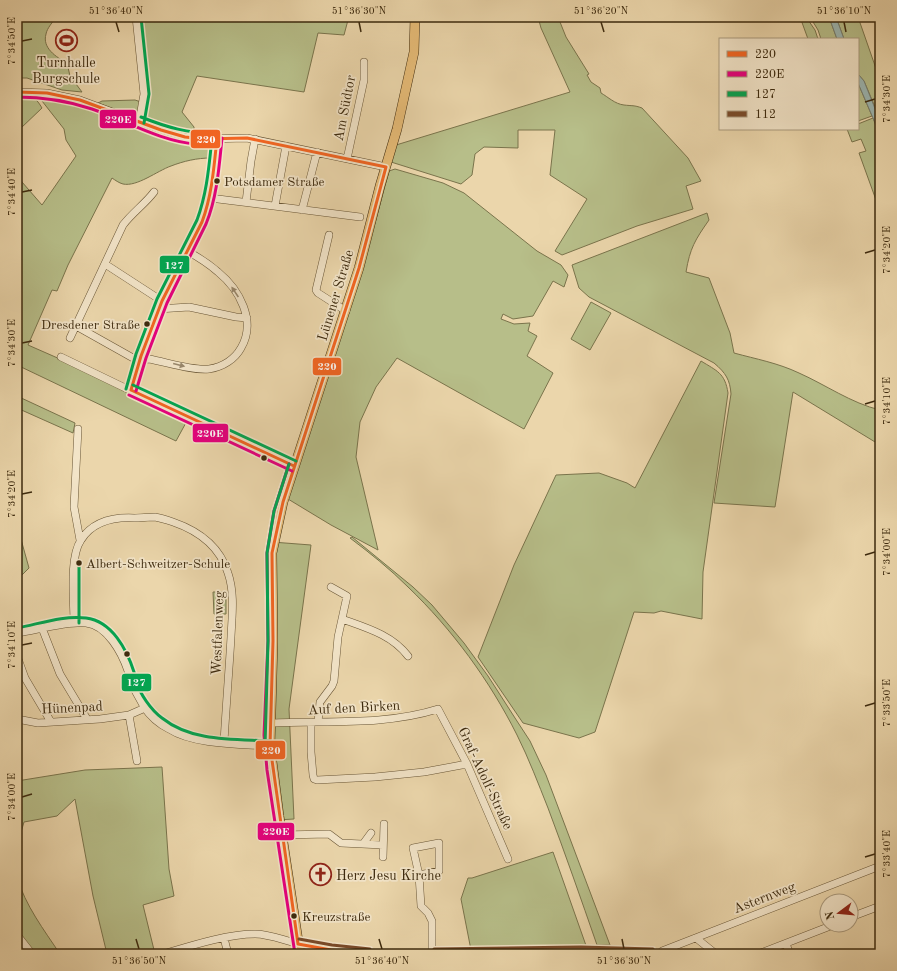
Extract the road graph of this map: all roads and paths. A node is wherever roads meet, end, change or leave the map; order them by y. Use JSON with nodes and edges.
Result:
{"nodes":[{"id":1,"x":136,"y":17,"type":"edge"},
{"id":2,"x":416,"y":17,"type":"edge"},
{"id":3,"x":364,"y":62,"type":"dead end"},
{"id":4,"x":17,"y":92,"type":"edge"},
{"id":5,"x":138,"y":122,"type":"junction"},
{"id":6,"x":217,"y":138,"type":"junction"},
{"id":7,"x":255,"y":139,"type":"junction"},
{"id":8,"x":286,"y":146,"type":"junction"},
{"id":9,"x":317,"y":152,"type":"junction"},
{"id":10,"x":347,"y":159,"type":"junction"},
{"id":11,"x":386,"y":167,"type":"junction"},
{"id":12,"x":154,"y":192,"type":"dead end"},
{"id":13,"x":210,"y":198,"type":"junction"},
{"id":14,"x":246,"y":202,"type":"junction"},
{"id":15,"x":275,"y":206,"type":"junction"},
{"id":16,"x":302,"y":210,"type":"junction"},
{"id":17,"x":360,"y":217,"type":"dead end"},
{"id":18,"x":329,"y":235,"type":"dead end"},
{"id":19,"x":187,"y":251,"type":"junction"},
{"id":20,"x":105,"y":264,"type":"junction"},
{"id":21,"x":162,"y":301,"type":"junction"},
{"id":22,"x":158,"y":309,"type":"junction"},
{"id":23,"x":346,"y":312,"type":"junction"},
{"id":24,"x":247,"y":318,"type":"junction"},
{"id":25,"x":76,"y":326,"type":"junction"},
{"id":26,"x":70,"y":338,"type":"dead end"},
{"id":27,"x":61,"y":357,"type":"dead end"},
{"id":28,"x":140,"y":360,"type":"junction"},
{"id":29,"x":131,"y":390,"type":"junction"},
{"id":30,"x":78,"y":429,"type":"dead end"},
{"id":31,"x":294,"y":466,"type":"junction"},
{"id":32,"x":80,"y":540,"type":"junction"},
{"id":33,"x":331,"y":587,"type":"dead end"},
{"id":34,"x":342,"y":620,"type":"junction"},
{"id":35,"x":74,"y":623,"type":"junction"},
{"id":36,"x":42,"y":628,"type":"junction"},
{"id":37,"x":17,"y":633,"type":"edge"},
{"id":38,"x":17,"y":656,"type":"edge"},
{"id":39,"x":408,"y":656,"type":"dead end"},
{"id":40,"x":145,"y":708,"type":"junction"},
{"id":41,"x":438,"y":709,"type":"joint"},
{"id":42,"x":129,"y":715,"type":"junction"},
{"id":43,"x":17,"y":719,"type":"edge"},
{"id":44,"x":87,"y":719,"type":"junction"},
{"id":45,"x":51,"y":722,"type":"junction"},
{"id":46,"x":315,"y":722,"type":"junction"},
{"id":47,"x":270,"y":723,"type":"junction"},
{"id":48,"x":224,"y":742,"type":"junction"},
{"id":49,"x":270,"y":746,"type":"junction"},
{"id":50,"x":137,"y":761,"type":"dead end"},
{"id":51,"x":467,"y":764,"type":"junction"},
{"id":52,"x":384,"y":824,"type":"dead end"},
{"id":53,"x":371,"y":833,"type":"dead end"},
{"id":54,"x":282,"y":835,"type":"junction"},
{"id":55,"x":363,"y":844,"type":"junction"},
{"id":56,"x":383,"y":845,"type":"junction"},
{"id":57,"x":383,"y":858,"type":"dead end"},
{"id":58,"x":508,"y":859,"type":"dead end"},
{"id":59,"x":880,"y":866,"type":"edge"},
{"id":60,"x":420,"y":875,"type":"junction"},
{"id":61,"x":880,"y":906,"type":"edge"},
{"id":62,"x":859,"y":914,"type":"edge"},
{"id":63,"x":819,"y":930,"type":"edge"},
{"id":64,"x":17,"y":935,"type":"edge"},
{"id":65,"x":224,"y":938,"type":"junction"},
{"id":66,"x":696,"y":938,"type":"junction"},
{"id":67,"x":298,"y":944,"type":"junction"},
{"id":68,"x":786,"y":944,"type":"junction"},
{"id":69,"x":531,"y":953,"type":"edge"},
{"id":70,"x":32,"y":954,"type":"edge"},
{"id":71,"x":162,"y":954,"type":"edge"},
{"id":72,"x":228,"y":954,"type":"edge"},
{"id":73,"x":300,"y":954,"type":"edge"},
{"id":74,"x":369,"y":954,"type":"edge"},
{"id":75,"x":433,"y":954,"type":"edge"},
{"id":76,"x":466,"y":954,"type":"edge"},
{"id":77,"x":652,"y":954,"type":"edge"},
{"id":78,"x":659,"y":954,"type":"edge"},
{"id":79,"x":716,"y":954,"type":"edge"},
{"id":80,"x":758,"y":954,"type":"edge"},
{"id":81,"x":790,"y":954,"type":"edge"}],
"edges":[{"from":1,"to":5,"type":"street"},
{"from":2,"to":11,"type":"main road","name":"Lünener Straße"},
{"from":3,"to":10,"type":"street","name":"Am Südtor"},
{"from":4,"to":5,"type":"street"},
{"from":5,"to":6,"type":"street"},
{"from":6,"to":7,"type":"street"},
{"from":6,"to":13,"type":"street"},
{"from":7,"to":8,"type":"street"},
{"from":7,"to":14,"type":"street"},
{"from":8,"to":9,"type":"street"},
{"from":8,"to":15,"type":"street"},
{"from":9,"to":10,"type":"street"},
{"from":9,"to":16,"type":"street"},
{"from":10,"to":11,"type":"street"},
{"from":11,"to":23,"type":"main road","name":"Lünener Straße"},
{"from":12,"to":20,"type":"street"},
{"from":13,"to":14,"type":"street"},
{"from":13,"to":19,"type":"street"},
{"from":14,"to":15,"type":"street"},
{"from":15,"to":16,"type":"street"},
{"from":16,"to":17,"type":"street"},
{"from":18,"to":23,"type":"street"},
{"from":19,"to":21,"type":"street"},
{"from":24,"to":19,"type":"street","one_way":true},
{"from":20,"to":21,"type":"street"},
{"from":20,"to":25,"type":"street"},
{"from":21,"to":22,"type":"street"},
{"from":22,"to":24,"type":"street"},
{"from":22,"to":28,"type":"street"},
{"from":23,"to":31,"type":"main road","name":"Lünener Straße"},
{"from":28,"to":24,"type":"street","one_way":true},
{"from":25,"to":26,"type":"street"},
{"from":25,"to":28,"type":"street"},
{"from":27,"to":29,"type":"street"},
{"from":28,"to":29,"type":"street"},
{"from":29,"to":31,"type":"street"},
{"from":30,"to":32,"type":"street"},
{"from":31,"to":47,"type":"main road","name":"Lünener Straße"},
{"from":32,"to":35,"type":"street","name":"Westfalenweg"},
{"from":32,"to":48,"type":"street","name":"Westfalenweg"},
{"from":33,"to":34,"type":"street"},
{"from":34,"to":39,"type":"street"},
{"from":34,"to":46,"type":"street"},
{"from":35,"to":36,"type":"street"},
{"from":35,"to":40,"type":"street"},
{"from":36,"to":37,"type":"street"},
{"from":36,"to":44,"type":"street"},
{"from":38,"to":45,"type":"street"},
{"from":40,"to":42,"type":"street","name":"Hünenpad"},
{"from":40,"to":48,"type":"street"},
{"from":41,"to":46,"type":"street","name":"Auf den Birken"},
{"from":41,"to":51,"type":"street","name":"Graf-Adolf-Straße"},
{"from":42,"to":44,"type":"street","name":"Hünenpad"},
{"from":42,"to":50,"type":"street"},
{"from":43,"to":45,"type":"street","name":"Hünenpad"},
{"from":44,"to":45,"type":"street","name":"Hünenpad"},
{"from":46,"to":47,"type":"street","name":"Auf den Birken"},
{"from":46,"to":51,"type":"street"},
{"from":47,"to":49,"type":"main road","name":"Lünener Straße"},
{"from":48,"to":49,"type":"street"},
{"from":49,"to":54,"type":"main road","name":"Lünener Straße"},
{"from":51,"to":58,"type":"street","name":"Graf-Adolf-Straße"},
{"from":52,"to":56,"type":"street"},
{"from":53,"to":55,"type":"street"},
{"from":54,"to":55,"type":"street"},
{"from":54,"to":67,"type":"main road","name":"Lünener Straße"},
{"from":55,"to":56,"type":"street"},
{"from":56,"to":57,"type":"street"},
{"from":59,"to":66,"type":"street","name":"Asternweg"},
{"from":60,"to":60,"type":"street"},
{"from":60,"to":75,"type":"street"},
{"from":61,"to":62,"type":"street"},
{"from":63,"to":68,"type":"street"},
{"from":64,"to":70,"type":"street"},
{"from":65,"to":67,"type":"street"},
{"from":65,"to":71,"type":"street"},
{"from":65,"to":72,"type":"street"},
{"from":66,"to":78,"type":"street","name":"Asternweg"},
{"from":66,"to":79,"type":"street"},
{"from":67,"to":73,"type":"main road","name":"Lünener Straße"},
{"from":67,"to":74,"type":"street"},
{"from":68,"to":80,"type":"street"},
{"from":68,"to":81,"type":"street"},
{"from":69,"to":76,"type":"street"},
{"from":69,"to":77,"type":"street"},
{"from":75,"to":76,"type":"street"}]}
